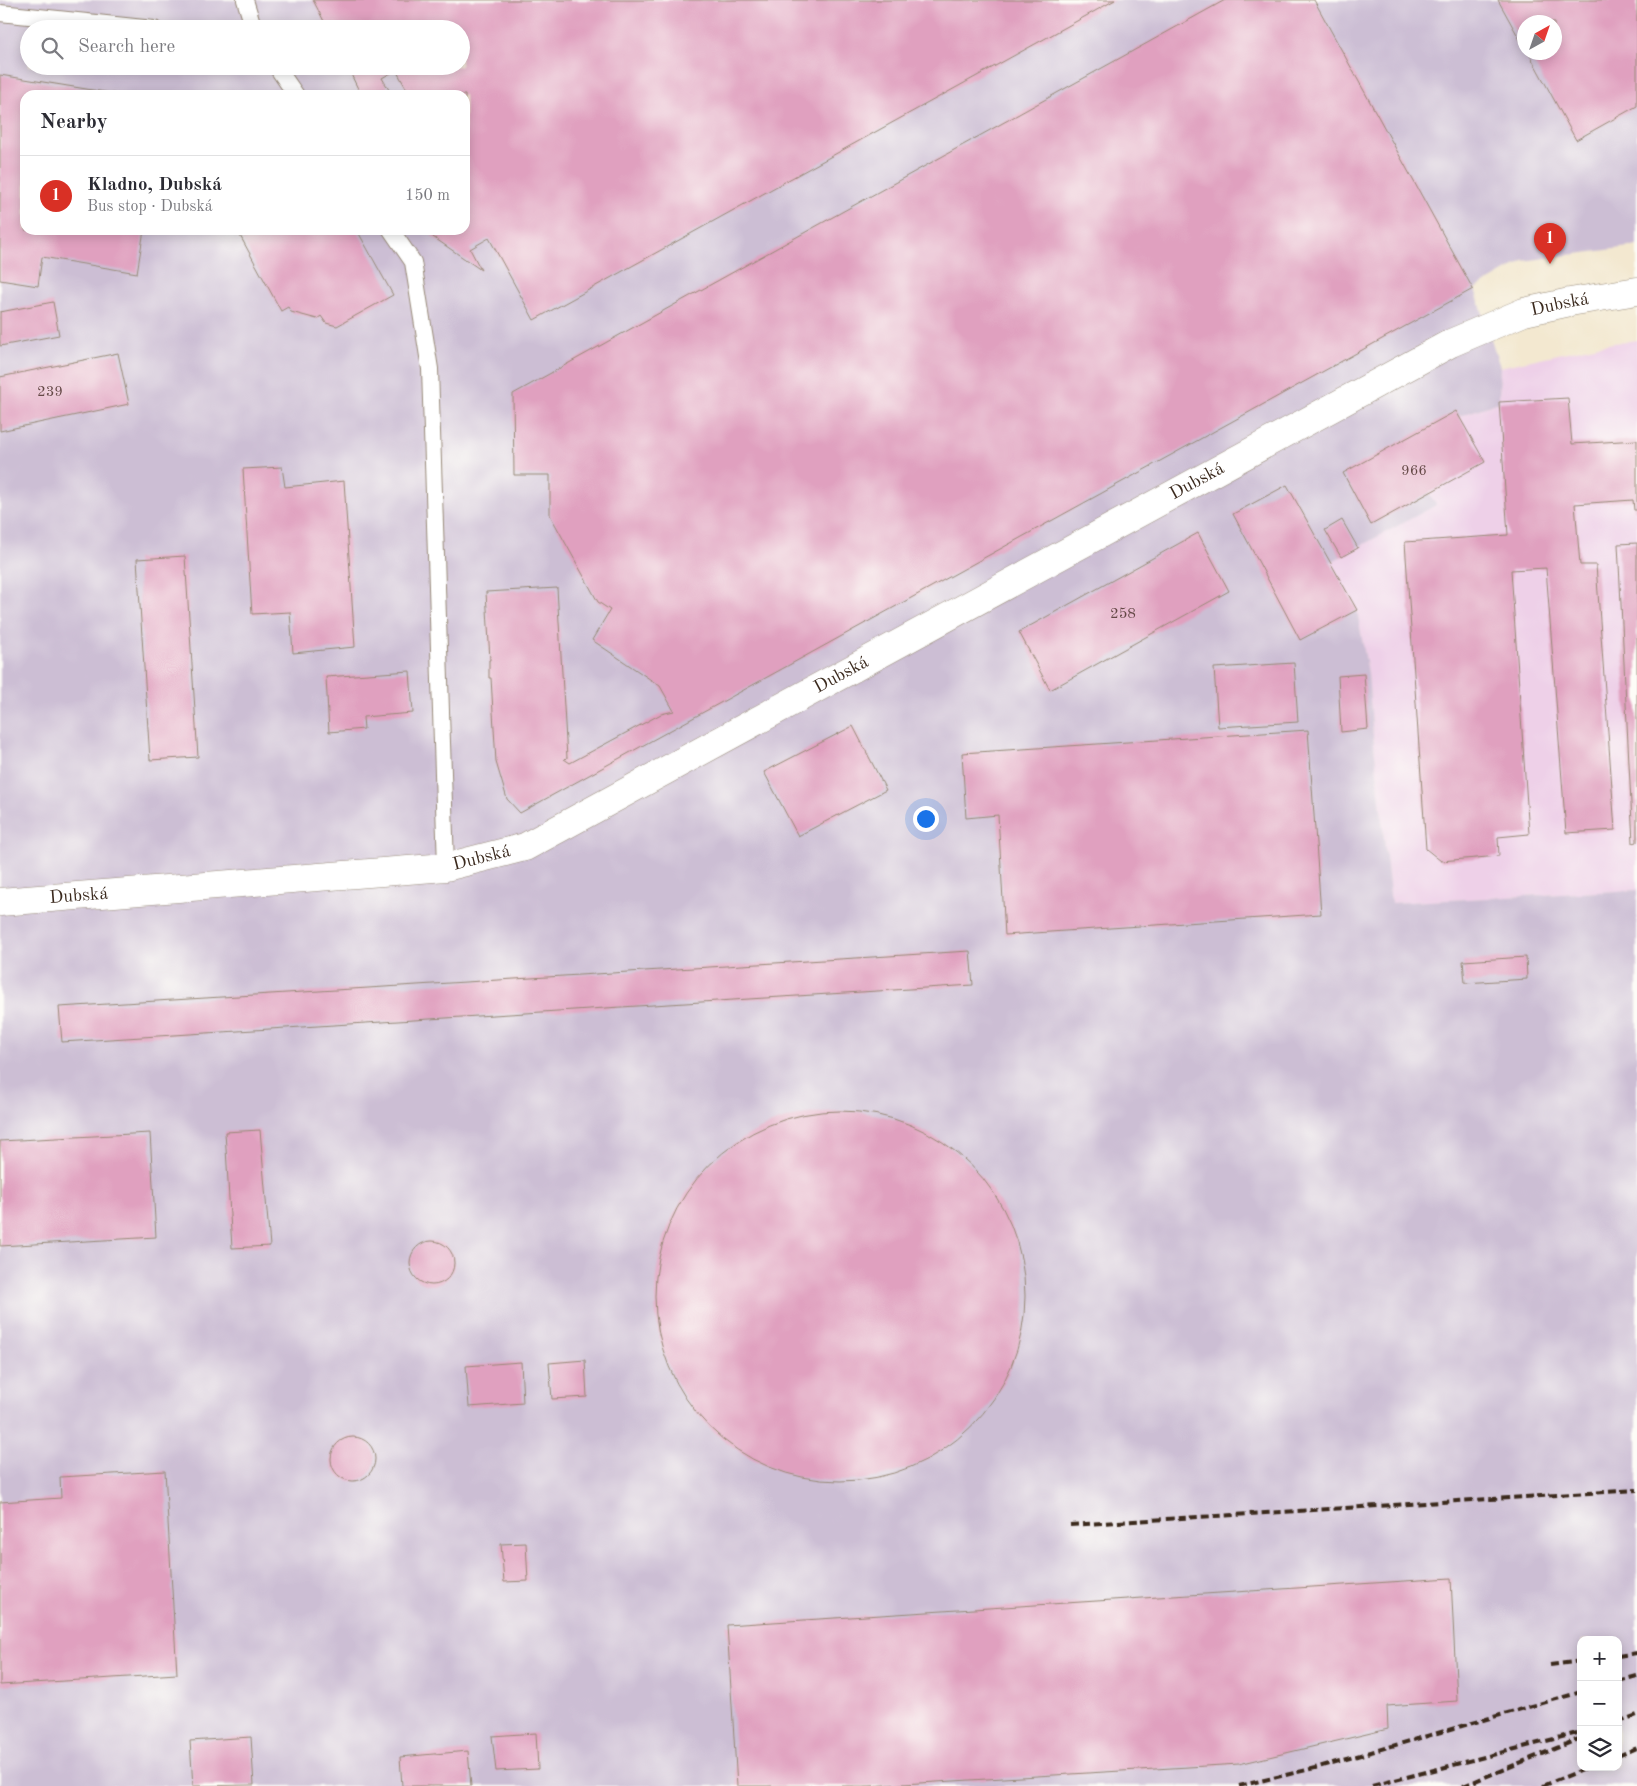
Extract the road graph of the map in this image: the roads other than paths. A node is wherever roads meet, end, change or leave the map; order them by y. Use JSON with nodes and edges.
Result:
{"nodes":[{"id":1,"x":245,"y":0,"type":"edge"},
{"id":2,"x":0,"y":13,"type":"edge"},
{"id":3,"x":67,"y":20,"type":"edge"},
{"id":4,"x":251,"y":20,"type":"edge"},
{"id":5,"x":282,"y":75,"type":"edge"},
{"id":6,"x":293,"y":90,"type":"edge"},
{"id":7,"x":394,"y":235,"type":"edge"},
{"id":8,"x":1637,"y":291,"type":"edge"},
{"id":9,"x":446,"y":867,"type":"junction"},
{"id":10,"x":0,"y":902,"type":"edge"}],
"edges":[{"from":1,"to":4,"type":"lane"},
{"from":2,"to":3,"type":"lane"},
{"from":5,"to":6,"type":"lane"},
{"from":7,"to":9,"type":"lane"},
{"from":8,"to":9,"type":"street","name":"Dubská"},
{"from":9,"to":10,"type":"street","name":"Dubská"}]}
